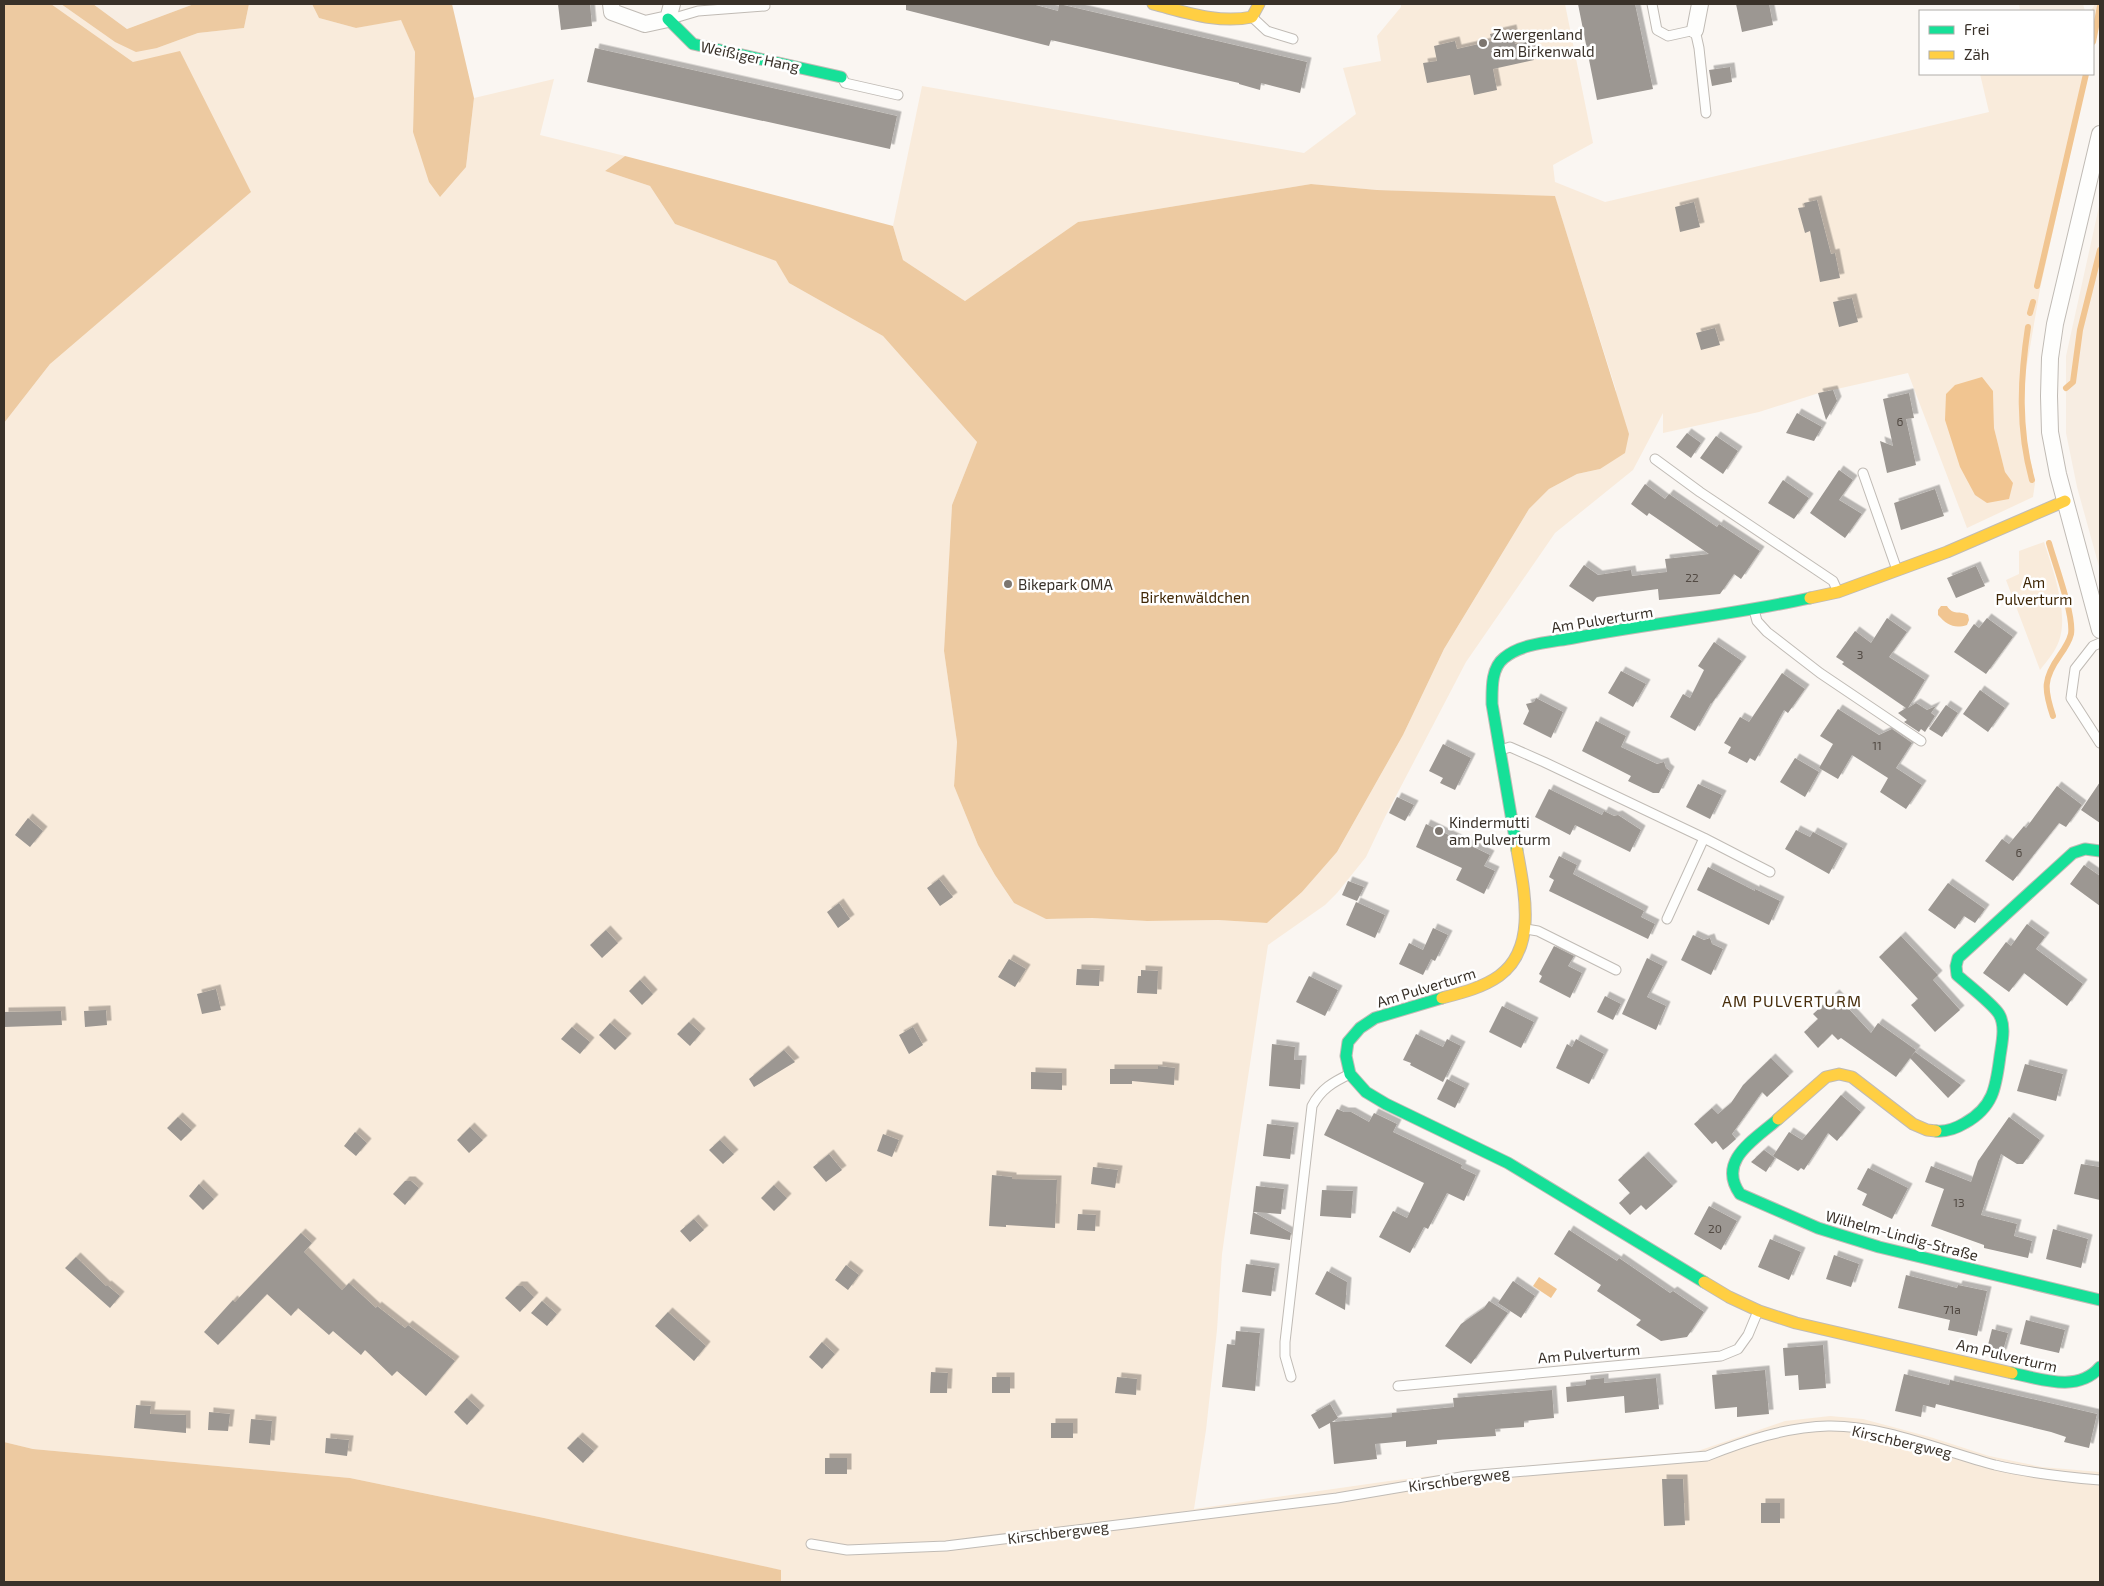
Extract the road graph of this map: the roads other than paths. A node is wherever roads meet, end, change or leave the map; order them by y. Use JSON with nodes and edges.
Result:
{"nodes":[{"id":1,"x":611,"y":4,"type":"edge"},
{"id":2,"x":1153,"y":4,"type":"edge"},
{"id":3,"x":1259,"y":4,"type":"edge"},
{"id":4,"x":1652,"y":4,"type":"edge"},
{"id":5,"x":1700,"y":4,"type":"edge"},
{"id":6,"x":765,"y":6,"type":"dead end"},
{"id":7,"x":670,"y":12,"type":"edge"},
{"id":8,"x":1252,"y":17,"type":"junction"},
{"id":9,"x":1695,"y":30,"type":"junction"},
{"id":10,"x":1292,"y":39,"type":"dead end"},
{"id":11,"x":841,"y":77,"type":"joint"},
{"id":12,"x":898,"y":95,"type":"dead end"},
{"id":13,"x":1706,"y":113,"type":"dead end"},
{"id":14,"x":2100,"y":134,"type":"edge"},
{"id":15,"x":1655,"y":458,"type":"dead end"},
{"id":16,"x":1863,"y":473,"type":"dead end"},
{"id":17,"x":2065,"y":500,"type":"junction"},
{"id":18,"x":1897,"y":571,"type":"junction"},
{"id":19,"x":1838,"y":592,"type":"junction"},
{"id":20,"x":1754,"y":610,"type":"junction"},
{"id":21,"x":2100,"y":630,"type":"edge"},
{"id":22,"x":2100,"y":643,"type":"edge"},
{"id":23,"x":1921,"y":741,"type":"dead end"},
{"id":24,"x":2100,"y":743,"type":"edge"},
{"id":25,"x":1500,"y":750,"type":"junction"},
{"id":26,"x":1704,"y":838,"type":"junction"},
{"id":27,"x":2100,"y":850,"type":"edge"},
{"id":28,"x":1770,"y":872,"type":"dead end"},
{"id":29,"x":1667,"y":918,"type":"dead end"},
{"id":30,"x":1526,"y":929,"type":"junction"},
{"id":31,"x":1616,"y":970,"type":"dead end"},
{"id":32,"x":1350,"y":1074,"type":"junction"},
{"id":33,"x":2100,"y":1300,"type":"edge"},
{"id":34,"x":1758,"y":1311,"type":"junction"},
{"id":35,"x":2100,"y":1367,"type":"edge"},
{"id":36,"x":1291,"y":1377,"type":"dead end"},
{"id":37,"x":1398,"y":1386,"type":"dead end"},
{"id":38,"x":2100,"y":1480,"type":"edge"},
{"id":39,"x":811,"y":1544,"type":"dead end"}],
"edges":[{"from":1,"to":7,"type":"street"},
{"from":2,"to":8,"type":"street"},
{"from":3,"to":8,"type":"street"},
{"from":4,"to":9,"type":"lane"},
{"from":5,"to":9,"type":"street"},
{"from":6,"to":7,"type":"lane"},
{"from":7,"to":11,"type":"street","name":"Weißiger Hang"},
{"from":8,"to":10,"type":"lane"},
{"from":9,"to":13,"type":"lane"},
{"from":11,"to":12,"type":"lane"},
{"from":14,"to":17,"type":"street"},
{"from":15,"to":19,"type":"lane"},
{"from":16,"to":18,"type":"lane"},
{"from":17,"to":18,"type":"street","name":"Am Pulverturm"},
{"from":17,"to":21,"type":"street"},
{"from":18,"to":19,"type":"street","name":"Am Pulverturm"},
{"from":19,"to":20,"type":"street","name":"Am Pulverturm"},
{"from":20,"to":23,"type":"lane"},
{"from":20,"to":25,"type":"street","name":"Am Pulverturm"},
{"from":22,"to":24,"type":"lane"},
{"from":25,"to":26,"type":"lane"},
{"from":25,"to":30,"type":"street","name":"Am Pulverturm"},
{"from":26,"to":28,"type":"lane"},
{"from":26,"to":29,"type":"lane"},
{"from":27,"to":33,"type":"street","name":"Wilhelm-Lindig-Straße"},
{"from":30,"to":31,"type":"lane"},
{"from":30,"to":32,"type":"street","name":"Am Pulverturm"},
{"from":32,"to":34,"type":"street","name":"Am Pulverturm"},
{"from":32,"to":36,"type":"lane"},
{"from":34,"to":35,"type":"street","name":"Am Pulverturm"},
{"from":34,"to":37,"type":"lane","name":"Am Pulverturm"},
{"from":38,"to":39,"type":"lane","name":"Kirschbergweg"}]}
